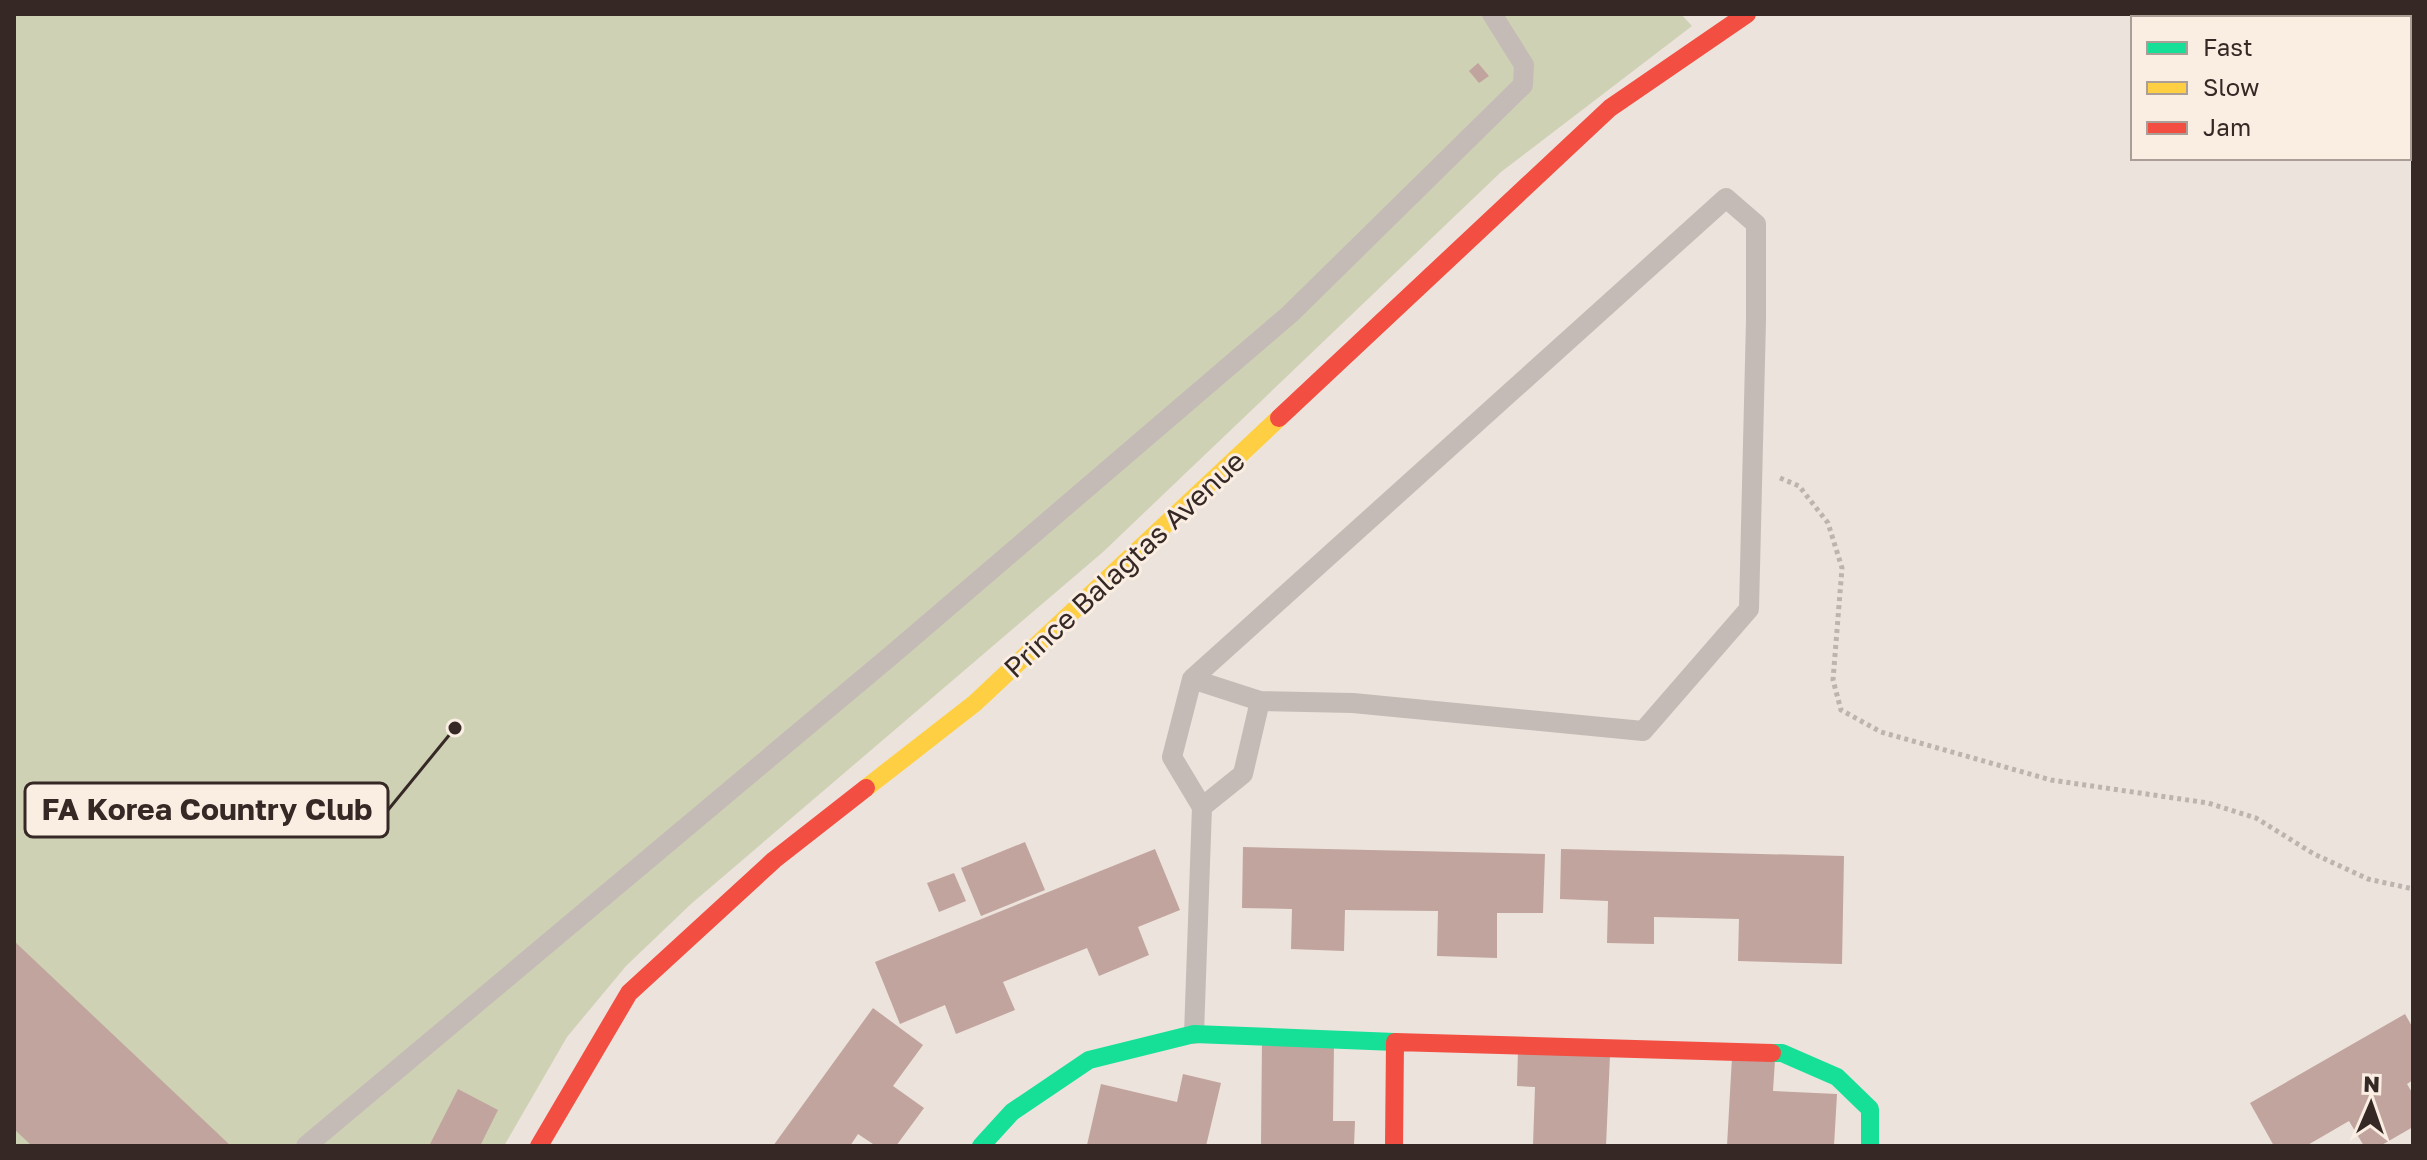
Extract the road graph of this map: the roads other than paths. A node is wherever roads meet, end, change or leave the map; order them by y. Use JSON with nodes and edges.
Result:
{"nodes":[{"id":1,"x":1492,"y":14,"type":"edge"},
{"id":2,"x":1747,"y":14,"type":"edge"},
{"id":3,"x":1192,"y":679,"type":"junction"},
{"id":4,"x":1260,"y":701,"type":"junction"},
{"id":5,"x":1202,"y":807,"type":"junction"},
{"id":6,"x":1194,"y":1034,"type":"junction"},
{"id":7,"x":1395,"y":1042,"type":"junction"},
{"id":8,"x":306,"y":1146,"type":"edge"},
{"id":9,"x":539,"y":1146,"type":"edge"},
{"id":10,"x":981,"y":1146,"type":"edge"},
{"id":11,"x":1394,"y":1146,"type":"edge"},
{"id":12,"x":1870,"y":1146,"type":"edge"}],
"edges":[{"from":1,"to":8,"type":"lane"},
{"from":2,"to":9,"type":"main road","name":"Prince Balagtas Avenue"},
{"from":3,"to":4,"type":"lane"},
{"from":3,"to":4,"type":"lane"},
{"from":3,"to":5,"type":"lane"},
{"from":4,"to":5,"type":"lane"},
{"from":5,"to":6,"type":"lane"},
{"from":6,"to":7,"type":"main road"},
{"from":6,"to":10,"type":"main road"},
{"from":7,"to":11,"type":"main road"},
{"from":7,"to":12,"type":"main road"}]}
